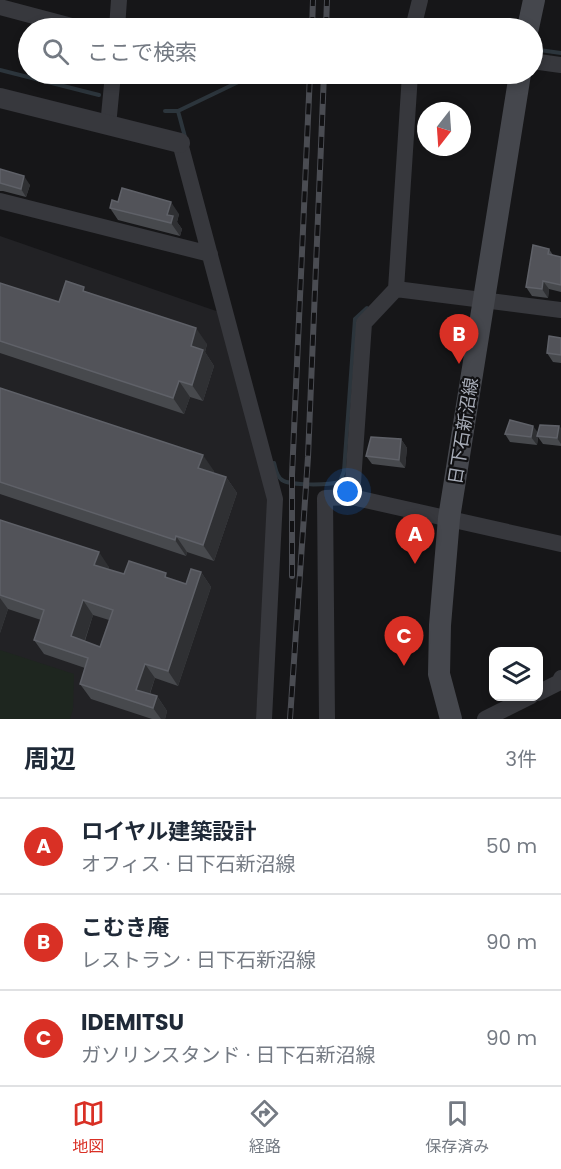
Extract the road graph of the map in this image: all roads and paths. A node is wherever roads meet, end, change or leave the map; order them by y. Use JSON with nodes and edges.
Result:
{"nodes":[{"id":1,"x":119,"y":0,"type":"edge"},
{"id":2,"x":420,"y":0,"type":"edge"},
{"id":3,"x":534,"y":0,"type":"edge"},
{"id":4,"x":0,"y":8,"type":"edge"},
{"id":5,"x":40,"y":18,"type":"edge"},
{"id":6,"x":118,"y":18,"type":"edge"},
{"id":7,"x":416,"y":18,"type":"edge"},
{"id":8,"x":530,"y":18,"type":"edge"},
{"id":9,"x":543,"y":63,"type":"edge"},
{"id":10,"x":561,"y":65,"type":"edge"},
{"id":11,"x":111,"y":84,"type":"edge"},
{"id":12,"x":409,"y":84,"type":"edge"},
{"id":13,"x":518,"y":84,"type":"edge"},
{"id":14,"x":0,"y":98,"type":"edge"},
{"id":15,"x":108,"y":126,"type":"junction"},
{"id":16,"x":180,"y":142,"type":"joint"},
{"id":17,"x":0,"y":201,"type":"edge"},
{"id":18,"x":210,"y":254,"type":"junction"},
{"id":19,"x":396,"y":289,"type":"junction"},
{"id":20,"x":484,"y":300,"type":"junction"},
{"id":21,"x":561,"y":310,"type":"edge"},
{"id":22,"x":352,"y":497,"type":"junction"},
{"id":23,"x":449,"y":518,"type":"junction"},
{"id":24,"x":561,"y":544,"type":"edge"},
{"id":25,"x":561,"y":681,"type":"edge"},
{"id":26,"x":543,"y":690,"type":"edge"},
{"id":27,"x":521,"y":701,"type":"edge"},
{"id":28,"x":264,"y":719,"type":"edge"},
{"id":29,"x":327,"y":719,"type":"edge"},
{"id":30,"x":451,"y":719,"type":"edge"},
{"id":31,"x":485,"y":719,"type":"edge"}],
"edges":[{"from":1,"to":6,"type":"street"},
{"from":2,"to":7,"type":"street"},
{"from":3,"to":8,"type":"main road"},
{"from":4,"to":5,"type":"street"},
{"from":9,"to":10,"type":"street"},
{"from":11,"to":15,"type":"street"},
{"from":12,"to":19,"type":"street"},
{"from":13,"to":20,"type":"main road","name":"日下石新沼線"},
{"from":14,"to":15,"type":"street"},
{"from":15,"to":16,"type":"street"},
{"from":16,"to":18,"type":"street"},
{"from":17,"to":18,"type":"street"},
{"from":18,"to":28,"type":"street"},
{"from":19,"to":20,"type":"street"},
{"from":19,"to":22,"type":"street"},
{"from":20,"to":21,"type":"street"},
{"from":20,"to":23,"type":"main road","name":"日下石新沼線"},
{"from":22,"to":23,"type":"street"},
{"from":22,"to":29,"type":"street"},
{"from":23,"to":24,"type":"street"},
{"from":23,"to":30,"type":"main road","name":"日下石新沼線"},
{"from":25,"to":26,"type":"street"},
{"from":27,"to":31,"type":"street"}]}
